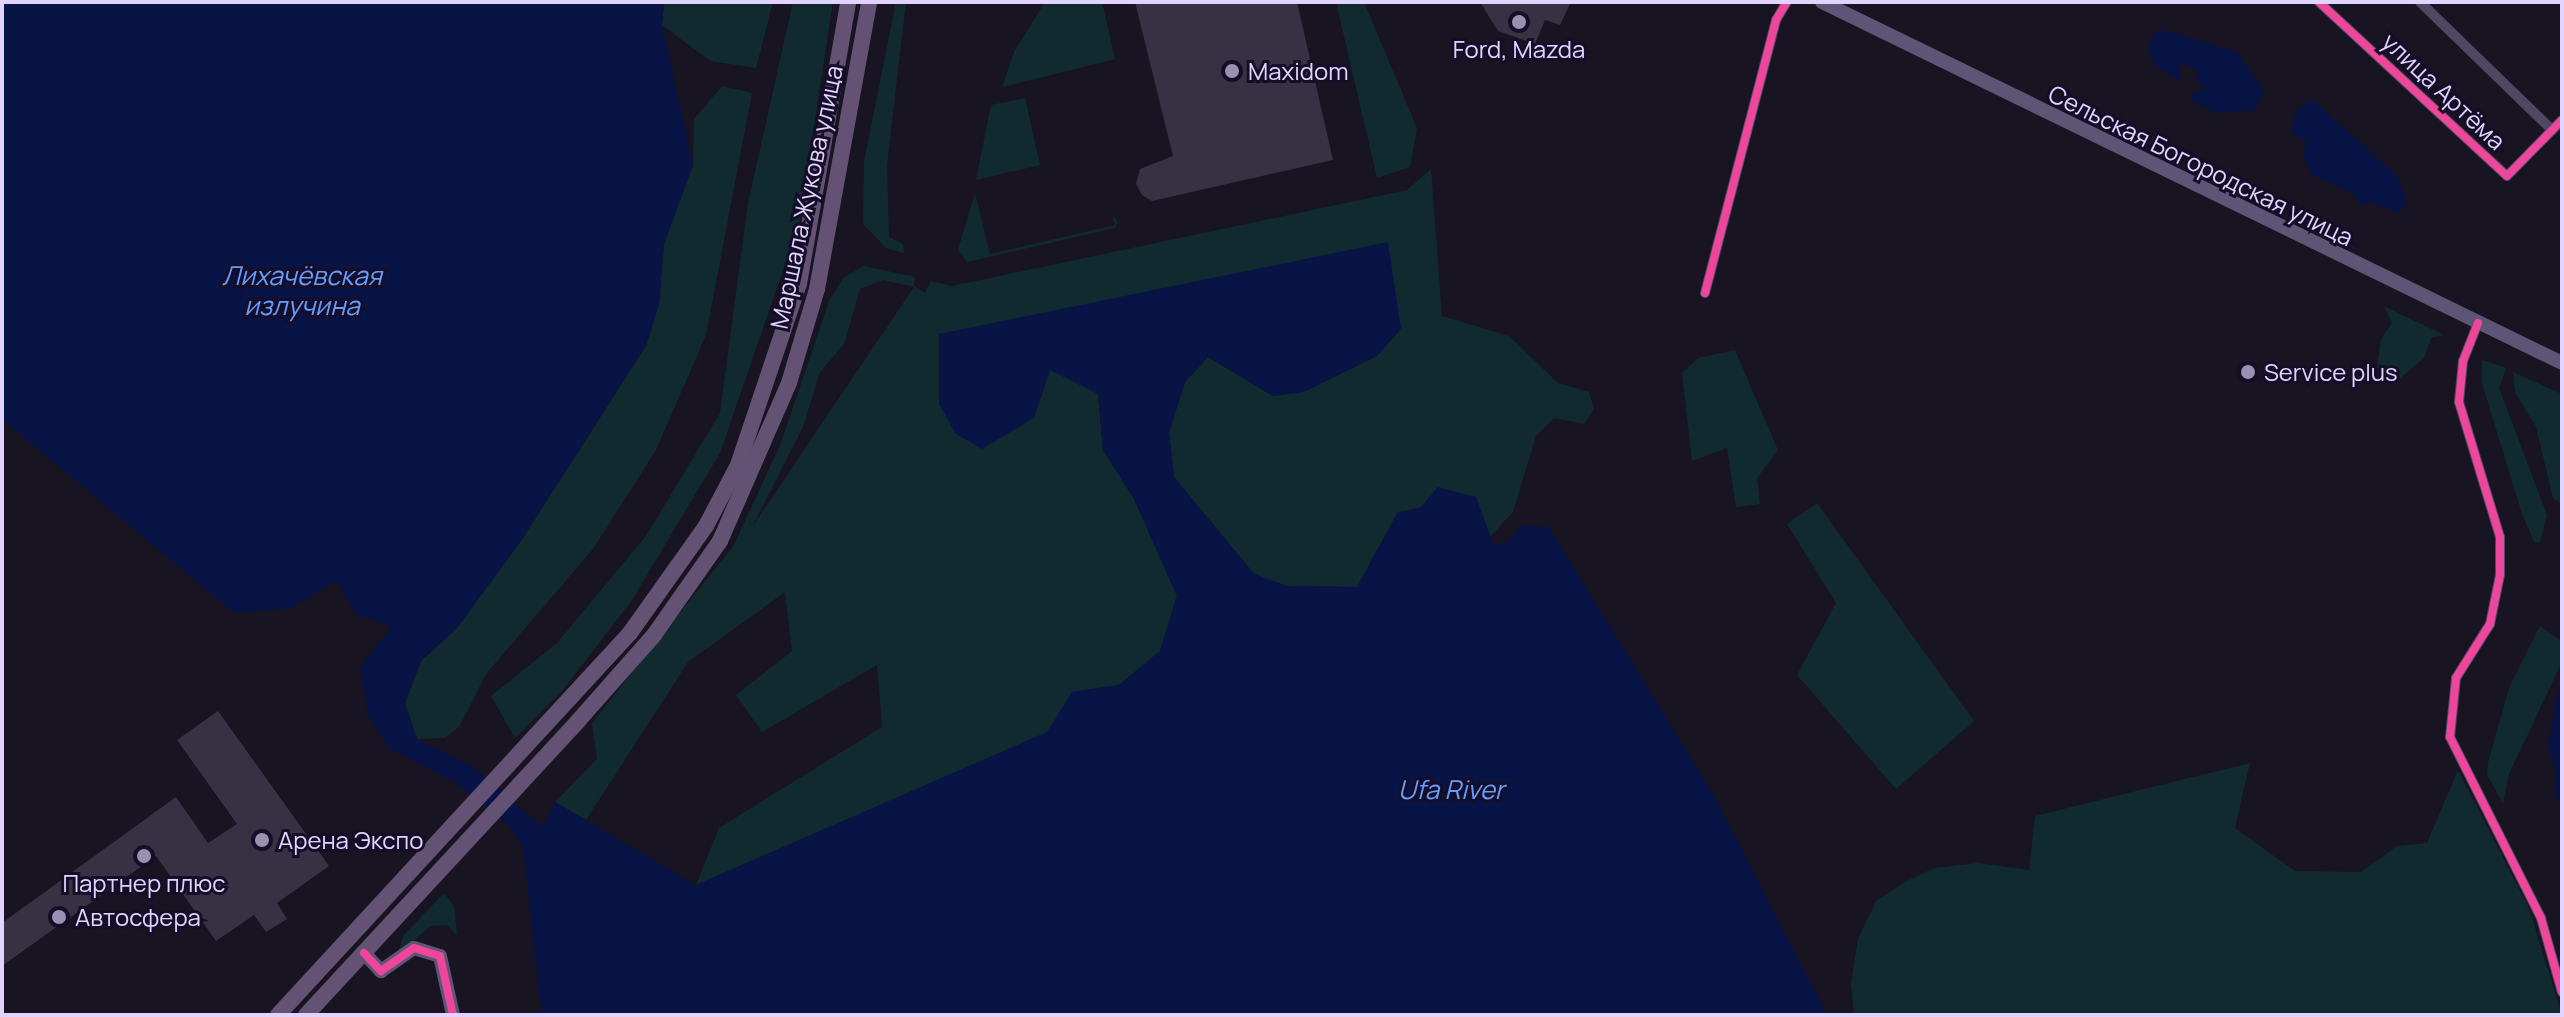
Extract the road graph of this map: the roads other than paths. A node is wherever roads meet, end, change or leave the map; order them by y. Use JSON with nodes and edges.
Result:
{"nodes":[{"id":1,"x":848,"y":2,"type":"edge"},
{"id":2,"x":869,"y":2,"type":"edge"},
{"id":3,"x":1787,"y":2,"type":"edge"},
{"id":4,"x":1822,"y":2,"type":"edge"},
{"id":5,"x":2319,"y":2,"type":"edge"},
{"id":6,"x":2420,"y":2,"type":"edge"},
{"id":7,"x":2562,"y":120,"type":"edge"},
{"id":8,"x":2552,"y":130,"type":"junction"},
{"id":9,"x":1705,"y":293,"type":"dead end"},
{"id":10,"x":2478,"y":323,"type":"junction"},
{"id":11,"x":2562,"y":363,"type":"edge"},
{"id":12,"x":364,"y":953,"type":"junction"},
{"id":13,"x":2562,"y":992,"type":"edge"},
{"id":14,"x":278,"y":1015,"type":"edge"},
{"id":15,"x":306,"y":1015,"type":"edge"},
{"id":16,"x":453,"y":1015,"type":"edge"}],
"edges":[{"from":1,"to":14,"type":"main road","name":"Маршала Жукова улица"},
{"from":2,"to":12,"type":"main road","name":"Маршала Жукова улица"},
{"from":3,"to":9,"type":"street"},
{"from":4,"to":10,"type":"main road","name":"Сельская Богородская улица"},
{"from":5,"to":8,"type":"street","name":"улица Артёма"},
{"from":6,"to":8,"type":"street"},
{"from":7,"to":8,"type":"street"},
{"from":10,"to":11,"type":"main road","name":"Сельская Богородская улица"},
{"from":10,"to":13,"type":"street"},
{"from":12,"to":15,"type":"main road","name":"Маршала Жукова улица"},
{"from":12,"to":16,"type":"main road"}]}
